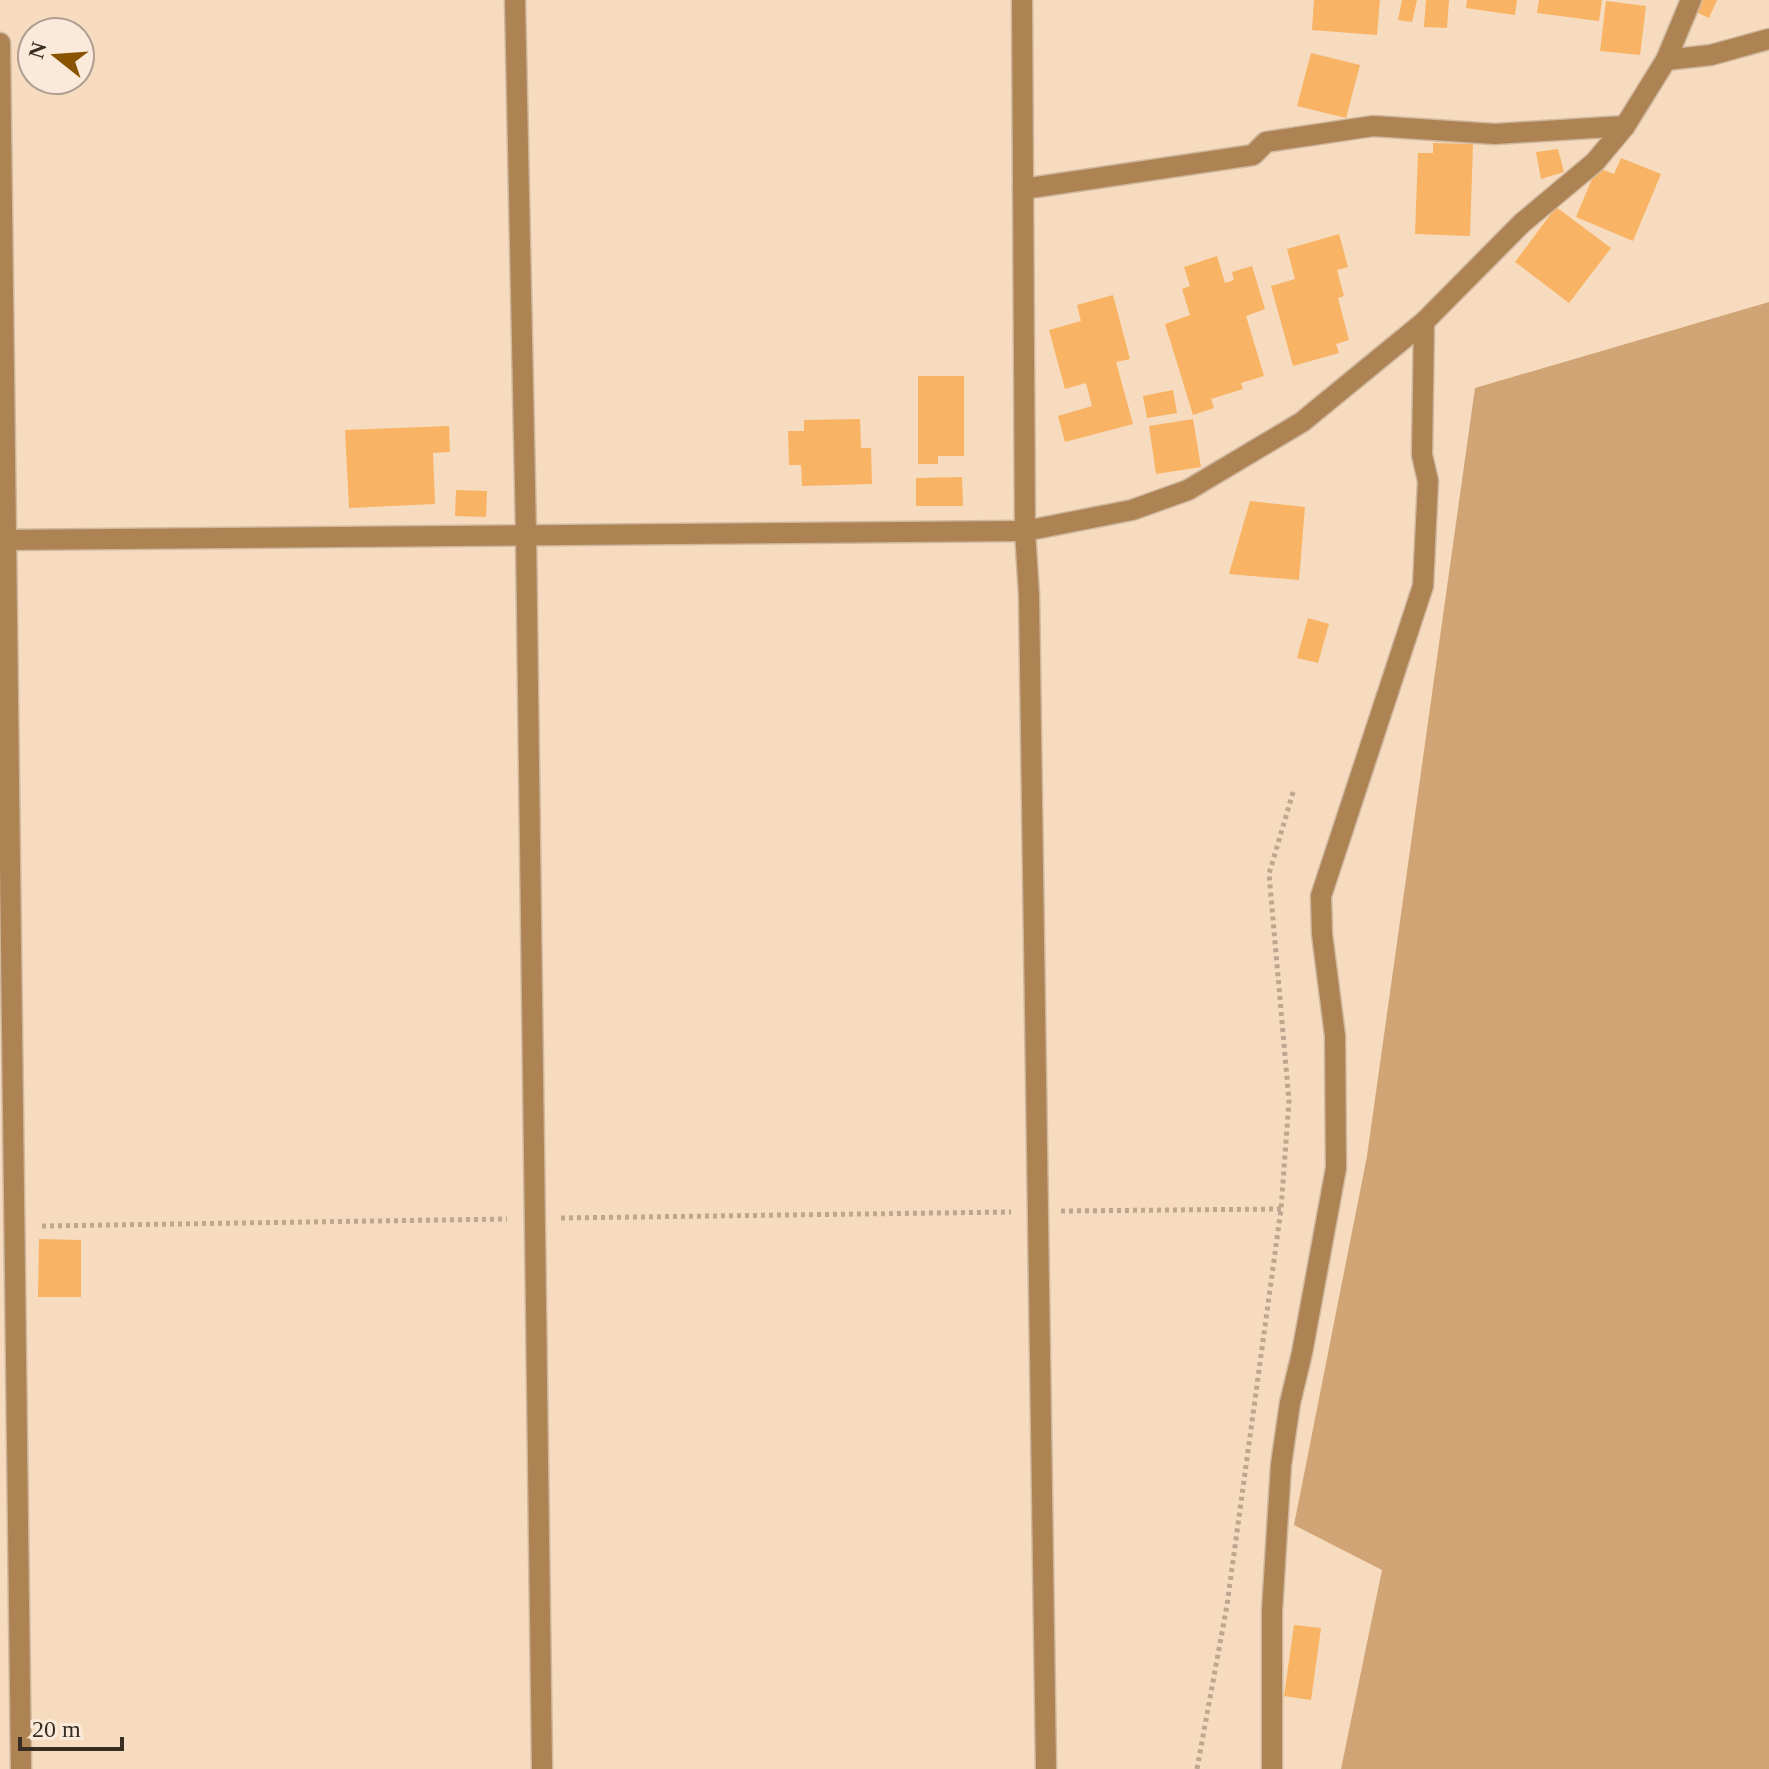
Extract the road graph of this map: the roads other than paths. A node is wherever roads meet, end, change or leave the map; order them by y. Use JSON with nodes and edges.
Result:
{"nodes":[{"id":1,"x":515,"y":0,"type":"edge"},
{"id":2,"x":1022,"y":0,"type":"edge"},
{"id":3,"x":1691,"y":0,"type":"edge"},
{"id":4,"x":1769,"y":39,"type":"edge"},
{"id":5,"x":0,"y":43,"type":"edge"},
{"id":6,"x":1666,"y":60,"type":"junction"},
{"id":7,"x":1625,"y":126,"type":"junction"},
{"id":8,"x":1023,"y":189,"type":"junction"},
{"id":9,"x":1424,"y":322,"type":"junction"},
{"id":10,"x":1025,"y":531,"type":"junction"},
{"id":11,"x":526,"y":534,"type":"junction"},
{"id":12,"x":3,"y":540,"type":"edge"},
{"id":13,"x":6,"y":1226,"type":"edge"},
{"id":14,"x":21,"y":1769,"type":"edge"},
{"id":15,"x":542,"y":1769,"type":"edge"},
{"id":16,"x":1046,"y":1769,"type":"edge"},
{"id":17,"x":1272,"y":1769,"type":"edge"}],
"edges":[{"from":1,"to":11,"type":"street"},
{"from":2,"to":8,"type":"street"},
{"from":3,"to":6,"type":"street"},
{"from":4,"to":6,"type":"street"},
{"from":5,"to":12,"type":"street"},
{"from":6,"to":7,"type":"street"},
{"from":7,"to":8,"type":"street"},
{"from":7,"to":9,"type":"street"},
{"from":8,"to":10,"type":"street"},
{"from":9,"to":10,"type":"street"},
{"from":9,"to":17,"type":"street"},
{"from":10,"to":11,"type":"street"},
{"from":10,"to":16,"type":"street"},
{"from":11,"to":12,"type":"street"},
{"from":11,"to":15,"type":"street"},
{"from":12,"to":13,"type":"street"},
{"from":13,"to":14,"type":"street"}]}
